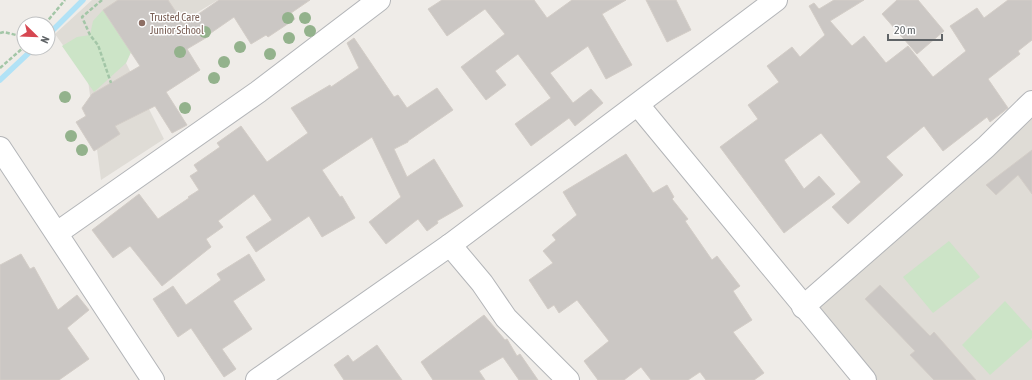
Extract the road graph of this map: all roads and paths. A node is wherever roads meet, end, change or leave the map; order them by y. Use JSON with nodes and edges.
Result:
{"nodes":[{"id":1,"x":64,"y":0,"type":"edge"},
{"id":2,"x":102,"y":0,"type":"edge"},
{"id":3,"x":379,"y":0,"type":"edge"},
{"id":4,"x":776,"y":0,"type":"edge"},
{"id":5,"x":51,"y":16,"type":"edge"},
{"id":6,"x":0,"y":33,"type":"edge"},
{"id":7,"x":16,"y":35,"type":"edge"},
{"id":8,"x":16,"y":54,"type":"edge"},
{"id":9,"x":0,"y":68,"type":"edge"},
{"id":10,"x":111,"y":83,"type":"dead end"},
{"id":11,"x":1032,"y":102,"type":"edge"},
{"id":12,"x":638,"y":105,"type":"junction"},
{"id":13,"x":0,"y":148,"type":"edge"},
{"id":14,"x":57,"y":233,"type":"junction"},
{"id":15,"x":450,"y":245,"type":"junction"},
{"id":16,"x":804,"y":308,"type":"junction"},
{"id":17,"x":153,"y":380,"type":"edge"},
{"id":18,"x":257,"y":380,"type":"edge"},
{"id":19,"x":568,"y":380,"type":"edge"},
{"id":20,"x":865,"y":380,"type":"edge"}],
"edges":[{"from":1,"to":5,"type":"path"},
{"from":2,"to":10,"type":"path"},
{"from":3,"to":14,"type":"street"},
{"from":4,"to":12,"type":"street"},
{"from":6,"to":7,"type":"path"},
{"from":8,"to":9,"type":"path"},
{"from":11,"to":16,"type":"street"},
{"from":12,"to":15,"type":"street"},
{"from":12,"to":16,"type":"street"},
{"from":13,"to":14,"type":"street"},
{"from":14,"to":17,"type":"street"},
{"from":15,"to":18,"type":"street"},
{"from":15,"to":19,"type":"street"},
{"from":16,"to":20,"type":"street"}]}
